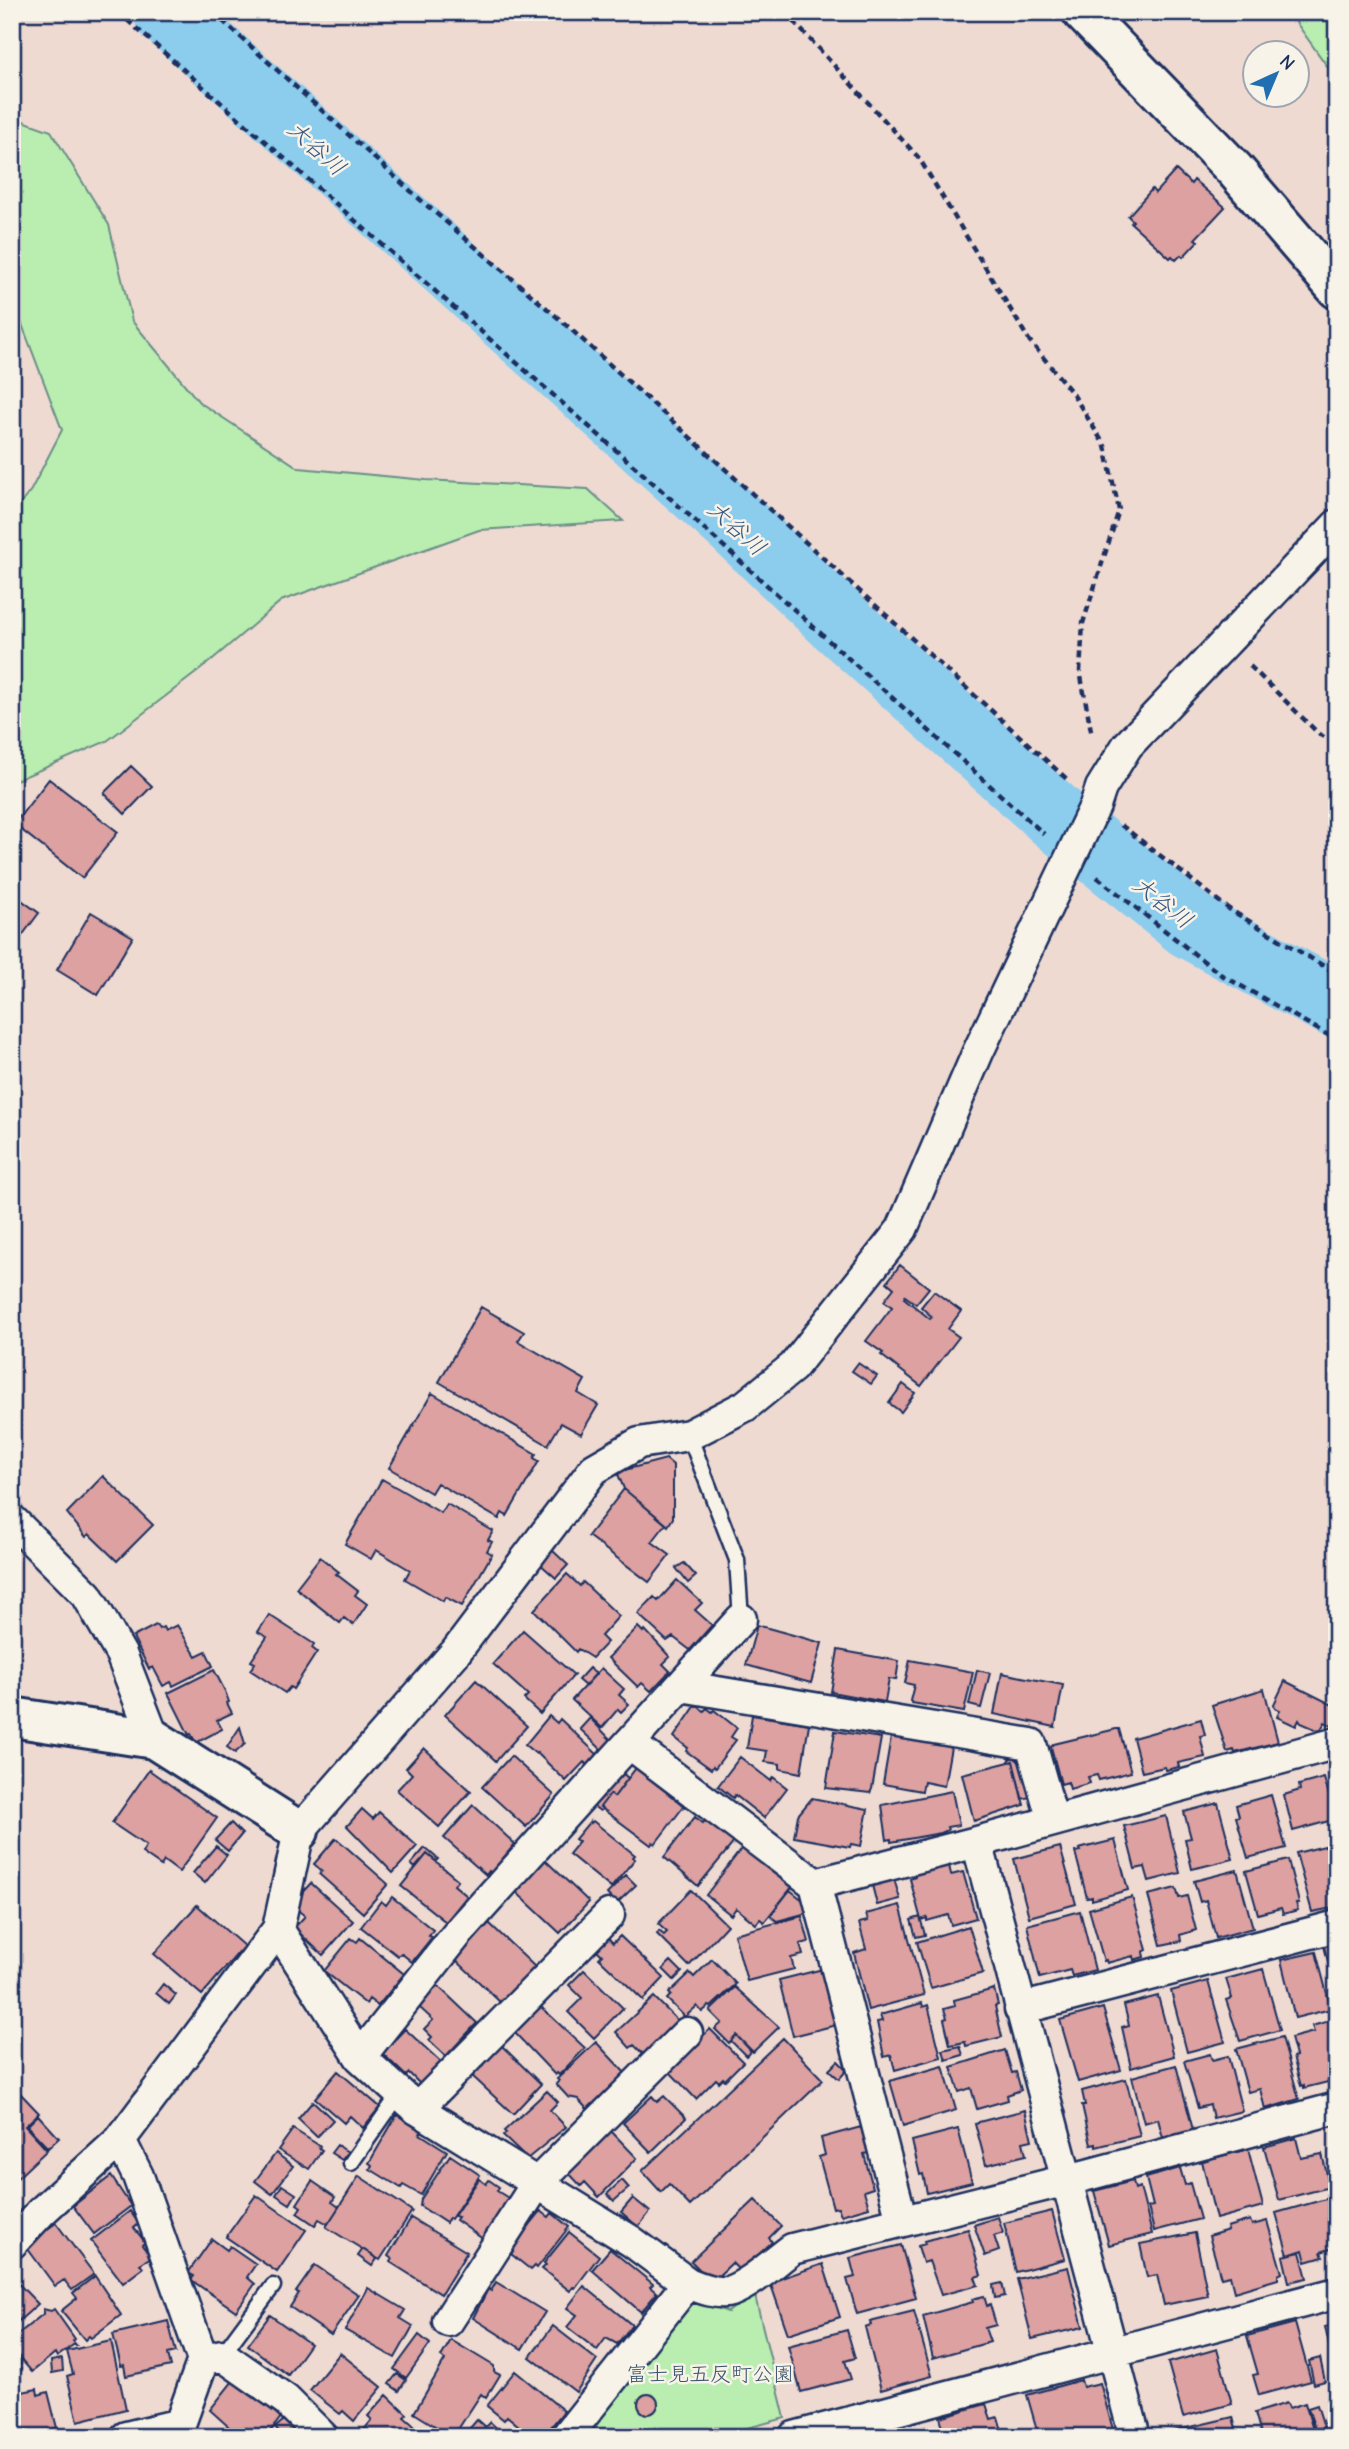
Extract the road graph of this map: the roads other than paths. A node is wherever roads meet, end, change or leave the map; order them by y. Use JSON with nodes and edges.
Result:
{"nodes":[{"id":1,"x":1082,"y":12,"type":"edge"},
{"id":2,"x":1337,"y":289,"type":"edge"},
{"id":3,"x":1337,"y":525,"type":"edge"},
{"id":4,"x":690,"y":1435,"type":"junction"},
{"id":5,"x":12,"y":1520,"type":"edge"},
{"id":6,"x":741,"y":1619,"type":"joint"},
{"id":7,"x":681,"y":1686,"type":"junction"},
{"id":8,"x":12,"y":1717,"type":"edge"},
{"id":9,"x":153,"y":1739,"type":"junction"},
{"id":10,"x":629,"y":1743,"type":"junction"},
{"id":11,"x":1337,"y":1743,"type":"edge"},
{"id":12,"x":1053,"y":1821,"type":"junction"},
{"id":13,"x":299,"y":1831,"type":"junction"},
{"id":14,"x":977,"y":1842,"type":"junction"},
{"id":15,"x":815,"y":1884,"type":"junction"},
{"id":16,"x":609,"y":1915,"type":"dead end"},
{"id":17,"x":1337,"y":1926,"type":"edge"},
{"id":18,"x":278,"y":1929,"type":"junction"},
{"id":19,"x":1020,"y":2009,"type":"junction"},
{"id":20,"x":687,"y":2033,"type":"dead end"},
{"id":21,"x":360,"y":2057,"type":"junction"},
{"id":22,"x":408,"y":2101,"type":"junction"},
{"id":23,"x":1337,"y":2108,"type":"edge"},
{"id":24,"x":120,"y":2140,"type":"junction"},
{"id":25,"x":351,"y":2163,"type":"dead end"},
{"id":26,"x":1066,"y":2181,"type":"junction"},
{"id":27,"x":537,"y":2183,"type":"junction"},
{"id":28,"x":902,"y":2221,"type":"junction"},
{"id":29,"x":12,"y":2243,"type":"edge"},
{"id":30,"x":688,"y":2283,"type":"junction"},
{"id":31,"x":273,"y":2286,"type":"dead end"},
{"id":32,"x":1337,"y":2294,"type":"edge"},
{"id":33,"x":448,"y":2321,"type":"dead end"},
{"id":34,"x":1112,"y":2353,"type":"junction"},
{"id":35,"x":213,"y":2358,"type":"junction"},
{"id":36,"x":126,"y":2437,"type":"edge"},
{"id":37,"x":323,"y":2437,"type":"edge"},
{"id":38,"x":566,"y":2437,"type":"edge"},
{"id":39,"x":794,"y":2437,"type":"edge"},
{"id":40,"x":1135,"y":2437,"type":"edge"}],
"edges":[{"from":1,"to":2,"type":"street"},
{"from":3,"to":4,"type":"street"},
{"from":4,"to":6,"type":"lane"},
{"from":4,"to":13,"type":"street"},
{"from":5,"to":9,"type":"street"},
{"from":6,"to":7,"type":"street"},
{"from":7,"to":10,"type":"street"},
{"from":7,"to":12,"type":"street"},
{"from":8,"to":9,"type":"street"},
{"from":9,"to":13,"type":"street"},
{"from":10,"to":15,"type":"street"},
{"from":10,"to":21,"type":"street"},
{"from":11,"to":12,"type":"street"},
{"from":12,"to":14,"type":"street"},
{"from":13,"to":18,"type":"street"},
{"from":14,"to":15,"type":"street"},
{"from":14,"to":19,"type":"street"},
{"from":15,"to":28,"type":"street"},
{"from":16,"to":22,"type":"street"},
{"from":17,"to":19,"type":"street"},
{"from":18,"to":21,"type":"street"},
{"from":18,"to":24,"type":"street"},
{"from":19,"to":26,"type":"street"},
{"from":20,"to":27,"type":"street"},
{"from":21,"to":22,"type":"street"},
{"from":22,"to":25,"type":"lane"},
{"from":22,"to":27,"type":"street"},
{"from":23,"to":26,"type":"street"},
{"from":24,"to":29,"type":"street"},
{"from":24,"to":35,"type":"street"},
{"from":26,"to":28,"type":"street"},
{"from":26,"to":34,"type":"street"},
{"from":27,"to":30,"type":"street"},
{"from":27,"to":33,"type":"street"},
{"from":28,"to":30,"type":"street"},
{"from":30,"to":38,"type":"street"},
{"from":31,"to":35,"type":"lane"},
{"from":32,"to":34,"type":"street"},
{"from":34,"to":39,"type":"street"},
{"from":34,"to":40,"type":"street"},
{"from":35,"to":36,"type":"street"},
{"from":35,"to":37,"type":"street"}]}
